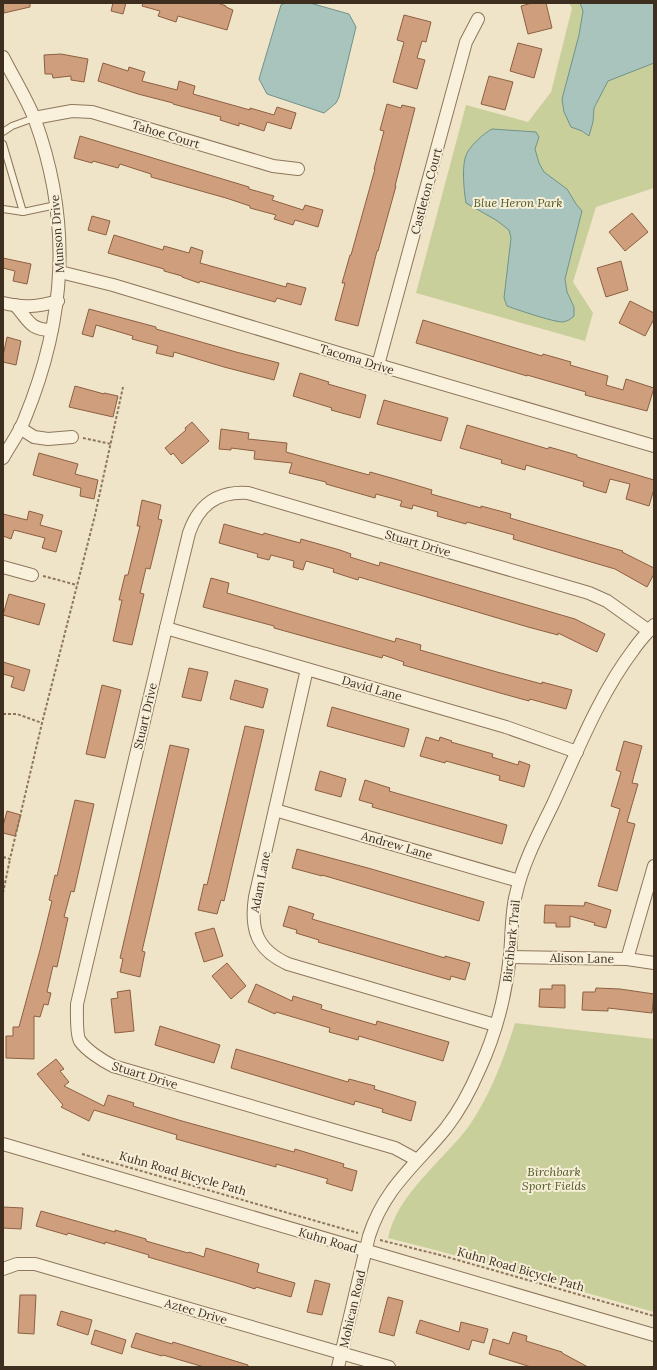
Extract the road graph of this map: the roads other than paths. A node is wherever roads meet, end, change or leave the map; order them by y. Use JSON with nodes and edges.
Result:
{"nodes":[{"id":1,"x":478,"y":19,"type":"dead end"},
{"id":2,"x":3,"y":57,"type":"edge"},
{"id":3,"x":34,"y":118,"type":"junction"},
{"id":4,"x":3,"y":132,"type":"edge"},
{"id":5,"x":3,"y":144,"type":"edge"},
{"id":6,"x":298,"y":169,"type":"dead end"},
{"id":7,"x":56,"y":205,"type":"junction"},
{"id":8,"x":3,"y":209,"type":"edge"},
{"id":9,"x":23,"y":212,"type":"junction"},
{"id":10,"x":60,"y":272,"type":"junction"},
{"id":11,"x":58,"y":301,"type":"junction"},
{"id":12,"x":9,"y":304,"type":"edge"},
{"id":13,"x":52,"y":330,"type":"junction"},
{"id":14,"x":378,"y":365,"type":"junction"},
{"id":15,"x":20,"y":428,"type":"junction"},
{"id":16,"x":72,"y":437,"type":"road end"},
{"id":17,"x":654,"y":446,"type":"edge"},
{"id":18,"x":5,"y":452,"type":"edge"},
{"id":19,"x":3,"y":567,"type":"edge"},
{"id":20,"x":32,"y":574,"type":"road end"},
{"id":21,"x":166,"y":628,"type":"junction"},
{"id":22,"x":652,"y":628,"type":"edge"},
{"id":23,"x":307,"y":669,"type":"junction"},
{"id":24,"x":577,"y":752,"type":"junction"},
{"id":25,"x":275,"y":810,"type":"junction"},
{"id":26,"x":654,"y":866,"type":"edge"},
{"id":27,"x":519,"y":881,"type":"junction"},
{"id":28,"x":510,"y":957,"type":"junction"},
{"id":29,"x":627,"y":959,"type":"junction"},
{"id":30,"x":654,"y":963,"type":"edge"},
{"id":31,"x":495,"y":1025,"type":"junction"},
{"id":32,"x":3,"y":1144,"type":"edge"},
{"id":33,"x":417,"y":1160,"type":"junction"},
{"id":34,"x":365,"y":1251,"type":"junction"},
{"id":35,"x":3,"y":1269,"type":"edge"},
{"id":36,"x":654,"y":1335,"type":"edge"},
{"id":37,"x":341,"y":1353,"type":"junction"},
{"id":38,"x":338,"y":1367,"type":"edge"},
{"id":39,"x":389,"y":1367,"type":"edge"}],
"edges":[{"from":1,"to":14,"type":"street","name":"Castleton Court"},
{"from":2,"to":3,"type":"street","name":"Munson Drive"},
{"from":3,"to":4,"type":"lane"},
{"from":3,"to":6,"type":"street","name":"Tahoe Court"},
{"from":3,"to":7,"type":"street","name":"Munson Drive"},
{"from":5,"to":9,"type":"lane"},
{"from":7,"to":9,"type":"lane"},
{"from":7,"to":10,"type":"street","name":"Munson Drive"},
{"from":8,"to":9,"type":"lane"},
{"from":10,"to":11,"type":"street","name":"Munson Drive"},
{"from":10,"to":14,"type":"street","name":"Tacoma Drive"},
{"from":11,"to":12,"type":"street"},
{"from":11,"to":13,"type":"street","name":"Munson Drive"},
{"from":12,"to":13,"type":"street"},
{"from":13,"to":15,"type":"street","name":"Munson Drive"},
{"from":14,"to":17,"type":"street","name":"Tacoma Drive"},
{"from":15,"to":16,"type":"street"},
{"from":15,"to":18,"type":"street","name":"Munson Drive"},
{"from":19,"to":20,"type":"street"},
{"from":21,"to":22,"type":"street","name":"Stuart Drive"},
{"from":21,"to":23,"type":"street","name":"David Lane"},
{"from":21,"to":33,"type":"street","name":"Stuart Drive"},
{"from":22,"to":24,"type":"street","name":"Birchbark Trail"},
{"from":23,"to":24,"type":"street","name":"David Lane"},
{"from":23,"to":25,"type":"street","name":"Adam Lane"},
{"from":24,"to":27,"type":"street","name":"Birchbark Trail"},
{"from":25,"to":27,"type":"street","name":"Andrew Lane"},
{"from":25,"to":31,"type":"street","name":"Adam Lane"},
{"from":26,"to":29,"type":"street"},
{"from":27,"to":28,"type":"street","name":"Birchbark Trail"},
{"from":28,"to":29,"type":"street","name":"Alison Lane"},
{"from":28,"to":31,"type":"street","name":"Birchbark Trail"},
{"from":29,"to":30,"type":"street","name":"Alison Lane"},
{"from":31,"to":33,"type":"street","name":"Birchbark Trail"},
{"from":32,"to":34,"type":"street","name":"Kuhn Road"},
{"from":33,"to":34,"type":"street","name":"Birchbark Trail"},
{"from":34,"to":36,"type":"street","name":"Kuhn Road"},
{"from":34,"to":37,"type":"street","name":"Mohican Road"},
{"from":35,"to":37,"type":"street","name":"Aztec Drive"},
{"from":37,"to":38,"type":"street","name":"Mohican Road"},
{"from":37,"to":39,"type":"street","name":"Aztec Drive"}]}
